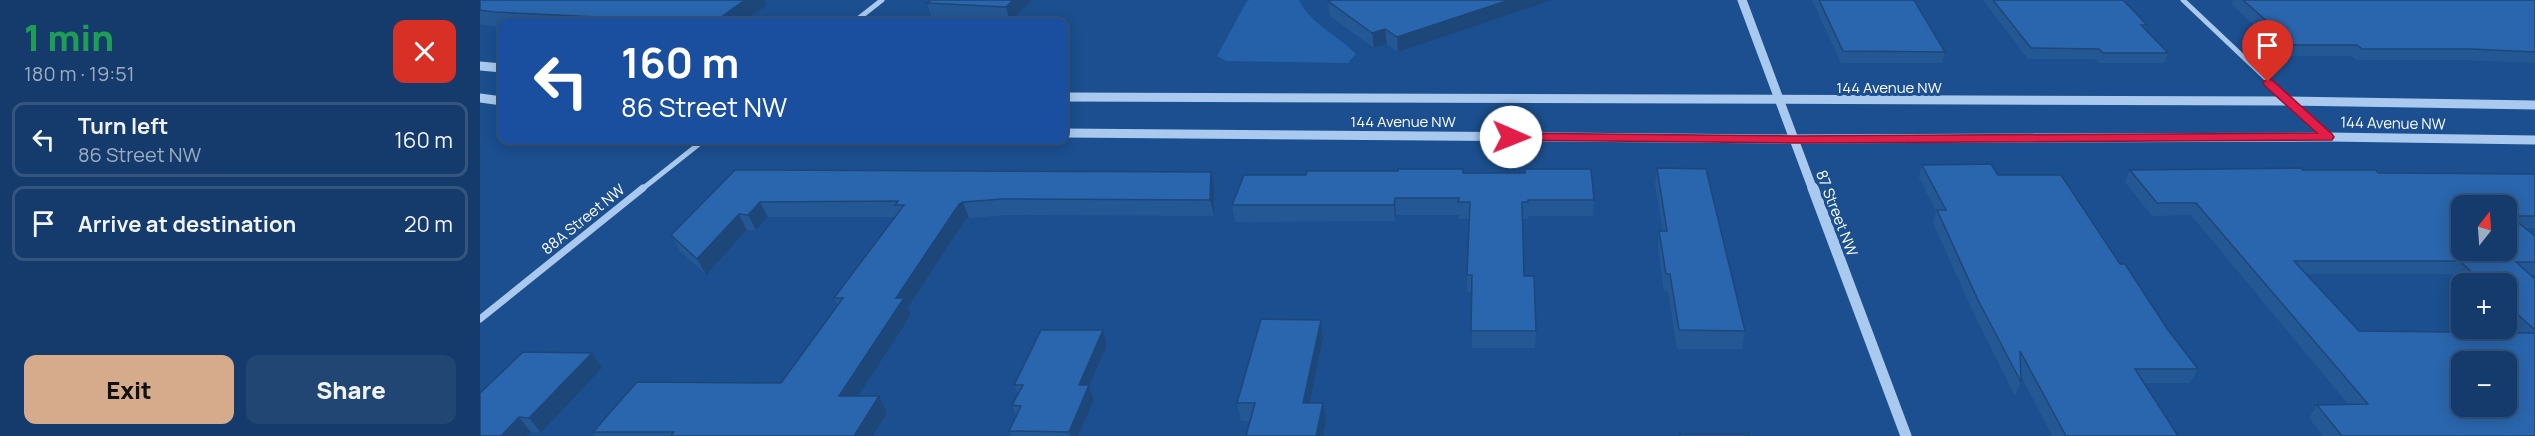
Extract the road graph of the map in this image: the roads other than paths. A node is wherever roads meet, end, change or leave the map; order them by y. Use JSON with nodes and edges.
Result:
{"nodes":[{"id":1,"x":882,"y":0,"type":"edge"},
{"id":2,"x":1742,"y":0,"type":"edge"},
{"id":3,"x":2184,"y":0,"type":"edge"},
{"id":4,"x":859,"y":18,"type":"edge"},
{"id":5,"x":480,"y":66,"type":"edge"},
{"id":6,"x":498,"y":68,"type":"edge"},
{"id":7,"x":1068,"y":97,"type":"edge"},
{"id":8,"x":480,"y":98,"type":"edge"},
{"id":9,"x":498,"y":100,"type":"edge"},
{"id":10,"x":1779,"y":101,"type":"junction"},
{"id":11,"x":2288,"y":101,"type":"junction"},
{"id":12,"x":2535,"y":105,"type":"edge"},
{"id":13,"x":1068,"y":133,"type":"edge"},
{"id":14,"x":2328,"y":137,"type":"junction"},
{"id":15,"x":1793,"y":139,"type":"junction"},
{"id":16,"x":2535,"y":140,"type":"edge"},
{"id":17,"x":699,"y":144,"type":"edge"},
{"id":18,"x":480,"y":319,"type":"edge"},
{"id":19,"x":1906,"y":436,"type":"edge"}],
"edges":[{"from":1,"to":4,"type":"street"},
{"from":2,"to":10,"type":"street","name":"87 Street NW"},
{"from":3,"to":11,"type":"street"},
{"from":5,"to":6,"type":"street"},
{"from":7,"to":10,"type":"street","name":"144 Avenue NW"},
{"from":8,"to":9,"type":"street"},
{"from":10,"to":11,"type":"street","name":"144 Avenue NW"},
{"from":10,"to":15,"type":"street","name":"87 Street NW"},
{"from":11,"to":12,"type":"street","name":"144 Avenue NW"},
{"from":11,"to":14,"type":"street"},
{"from":13,"to":15,"type":"street","name":"144 Avenue NW"},
{"from":14,"to":15,"type":"street","name":"144 Avenue NW"},
{"from":14,"to":16,"type":"street","name":"144 Avenue NW"},
{"from":15,"to":19,"type":"street","name":"87 Street NW"},
{"from":17,"to":18,"type":"street","name":"88A Street NW"}]}
